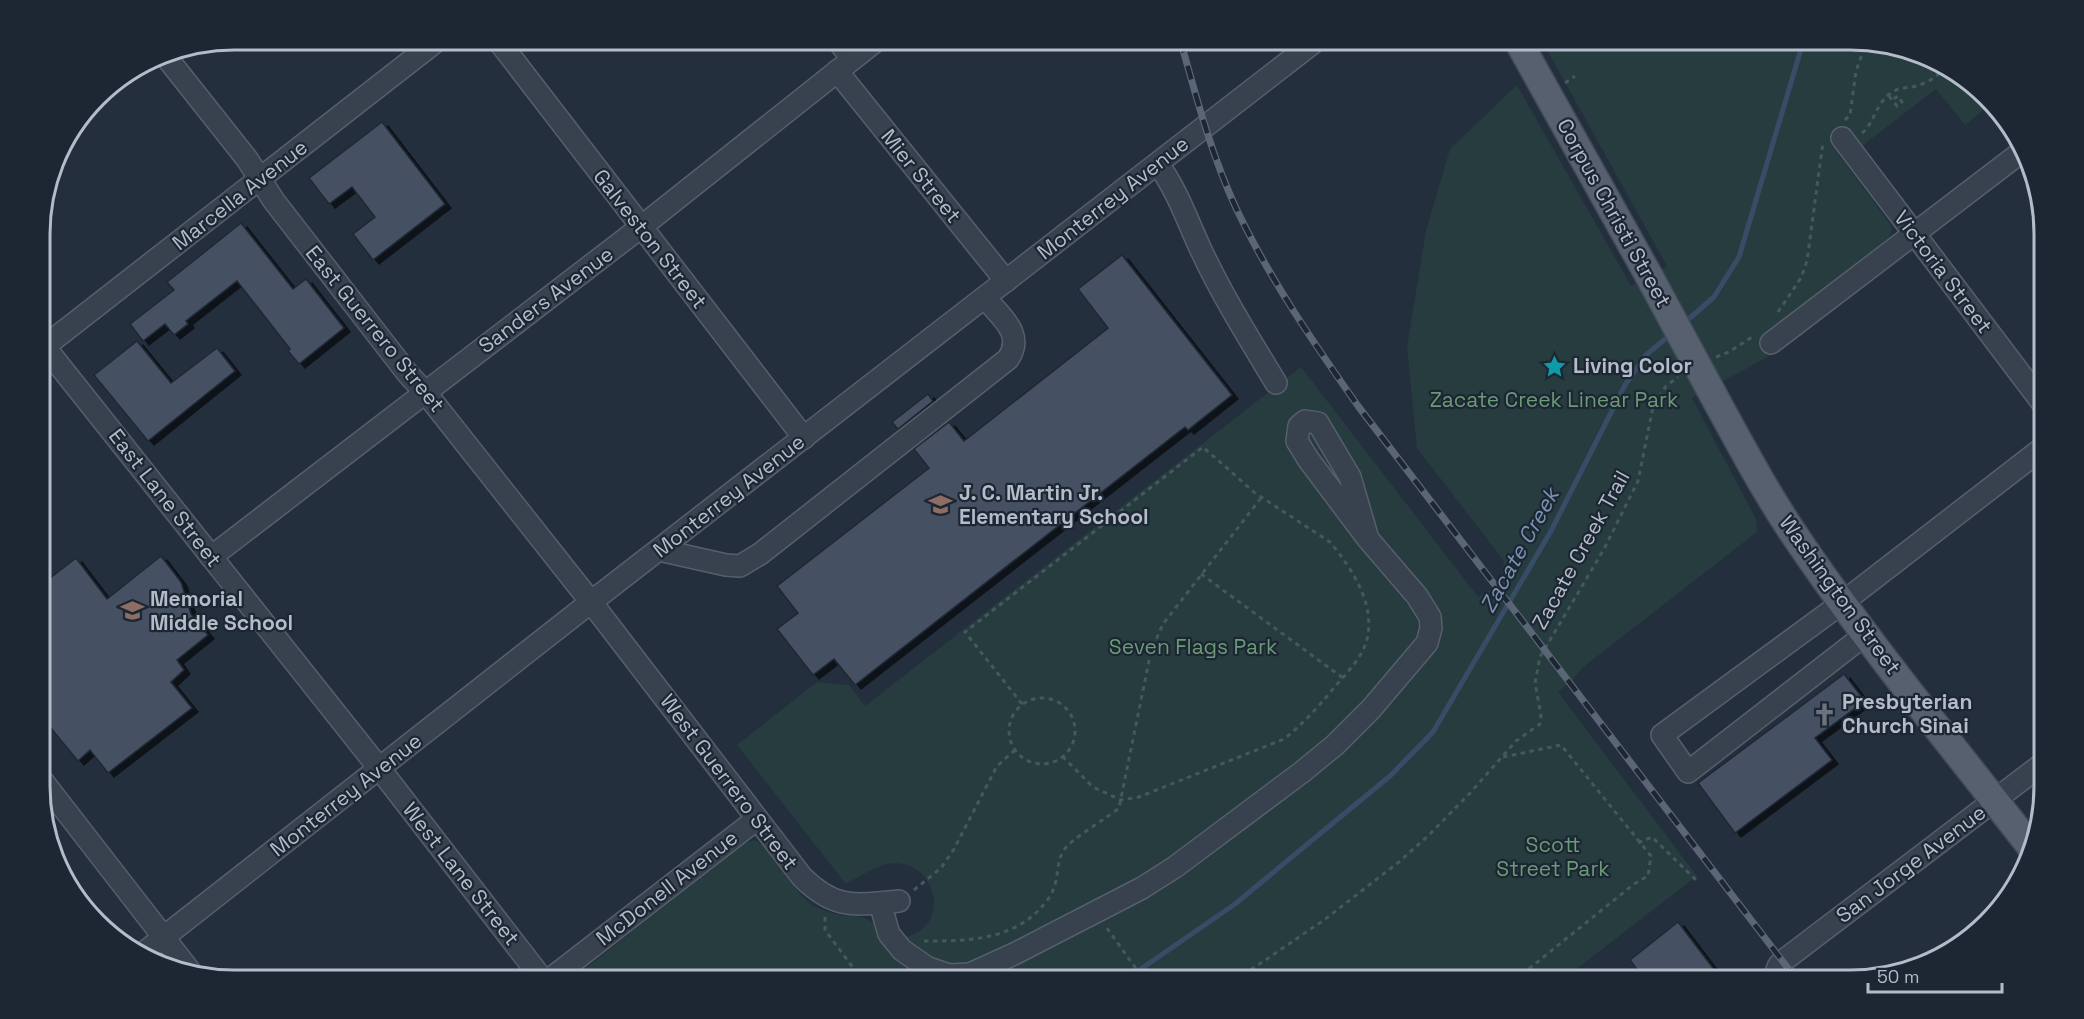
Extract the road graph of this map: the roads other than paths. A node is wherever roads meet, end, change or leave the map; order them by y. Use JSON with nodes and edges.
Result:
{"nodes":[{"id":1,"x":425,"y":50,"type":"edge"},
{"id":2,"x":505,"y":50,"type":"edge"},
{"id":3,"x":840,"y":50,"type":"edge"},
{"id":4,"x":864,"y":50,"type":"edge"},
{"id":5,"x":1304,"y":50,"type":"edge"},
{"id":6,"x":1523,"y":50,"type":"edge"},
{"id":7,"x":169,"y":61,"type":"edge"},
{"id":8,"x":845,"y":65,"type":"junction"},
{"id":9,"x":1842,"y":133,"type":"road end"},
{"id":10,"x":2017,"y":155,"type":"edge"},
{"id":11,"x":1158,"y":164,"type":"junction"},
{"id":12,"x":260,"y":180,"type":"junction"},
{"id":13,"x":641,"y":227,"type":"junction"},
{"id":14,"x":1914,"y":234,"type":"junction"},
{"id":15,"x":1006,"y":281,"type":"junction"},
{"id":16,"x":985,"y":298,"type":"junction"},
{"id":17,"x":50,"y":339,"type":"edge"},
{"id":18,"x":1763,"y":339,"type":"road end"},
{"id":19,"x":50,"y":357,"type":"edge"},
{"id":20,"x":1276,"y":383,"type":"dead end"},
{"id":21,"x":1710,"y":388,"type":"joint"},
{"id":22,"x":425,"y":392,"type":"junction"},
{"id":23,"x":2034,"y":392,"type":"edge"},
{"id":24,"x":804,"y":438,"type":"junction"},
{"id":25,"x":2034,"y":455,"type":"edge"},
{"id":26,"x":1368,"y":539,"type":"junction"},
{"id":27,"x":659,"y":550,"type":"junction"},
{"id":28,"x":211,"y":557,"type":"junction"},
{"id":29,"x":591,"y":602,"type":"junction"},
{"id":30,"x":1842,"y":603,"type":"junction"},
{"id":31,"x":1866,"y":634,"type":"junction"},
{"id":32,"x":379,"y":768,"type":"junction"},
{"id":33,"x":2034,"y":770,"type":"edge"},
{"id":34,"x":49,"y":789,"type":"edge"},
{"id":35,"x":1994,"y":800,"type":"junction"},
{"id":36,"x":756,"y":819,"type":"junction"},
{"id":37,"x":2026,"y":841,"type":"edge"},
{"id":38,"x":164,"y":937,"type":"junction"},
{"id":39,"x":149,"y":949,"type":"edge"},
{"id":40,"x":183,"y":962,"type":"edge"},
{"id":41,"x":1784,"y":969,"type":"edge"},
{"id":42,"x":535,"y":970,"type":"edge"},
{"id":43,"x":562,"y":970,"type":"edge"},
{"id":44,"x":933,"y":970,"type":"edge"},
{"id":45,"x":980,"y":970,"type":"edge"}],
"edges":[{"from":1,"to":12,"type":"street","name":"Marcella Avenue"},
{"from":2,"to":13,"type":"street","name":"Galveston Street"},
{"from":3,"to":8,"type":"street","name":"Mier Street"},
{"from":4,"to":8,"type":"street","name":"Sanders Avenue"},
{"from":5,"to":11,"type":"street","name":"Monterrey Avenue"},
{"from":6,"to":21,"type":"main road","name":"Corpus Christi Street","bridge":true},
{"from":7,"to":12,"type":"street","name":"East Guerrero Street"},
{"from":8,"to":13,"type":"street","name":"Sanders Avenue"},
{"from":8,"to":15,"type":"street","name":"Mier Street"},
{"from":9,"to":14,"type":"street","name":"Victoria Street"},
{"from":10,"to":14,"type":"street"},
{"from":11,"to":15,"type":"street","name":"Monterrey Avenue"},
{"from":11,"to":20,"type":"street"},
{"from":12,"to":17,"type":"street","name":"Marcella Avenue"},
{"from":12,"to":22,"type":"street","name":"East Guerrero Street"},
{"from":13,"to":22,"type":"street","name":"Sanders Avenue"},
{"from":13,"to":24,"type":"street","name":"Galveston Street"},
{"from":14,"to":18,"type":"street"},
{"from":14,"to":23,"type":"street","name":"Victoria Street"},
{"from":15,"to":16,"type":"street","name":"Monterrey Avenue"},
{"from":16,"to":24,"type":"street","name":"Monterrey Avenue"},
{"from":16,"to":27,"type":"street"},
{"from":19,"to":28,"type":"street","name":"East Lane Street"},
{"from":21,"to":30,"type":"main road","name":"Washington Street"},
{"from":22,"to":28,"type":"street","name":"Sanders Avenue"},
{"from":22,"to":29,"type":"street","name":"East Guerrero Street"},
{"from":24,"to":27,"type":"street","name":"Monterrey Avenue"},
{"from":25,"to":30,"type":"street"},
{"from":26,"to":26,"type":"street"},
{"from":26,"to":45,"type":"street","name":"West Guerrero Street"},
{"from":27,"to":29,"type":"street","name":"Monterrey Avenue"},
{"from":28,"to":32,"type":"street","name":"East Lane Street"},
{"from":29,"to":32,"type":"street","name":"Monterrey Avenue"},
{"from":29,"to":36,"type":"street","name":"West Guerrero Street"},
{"from":30,"to":31,"type":"main road","name":"Washington Street"},
{"from":30,"to":31,"type":"street"},
{"from":31,"to":35,"type":"main road","name":"Washington Street"},
{"from":32,"to":38,"type":"street","name":"Monterrey Avenue"},
{"from":32,"to":42,"type":"street","name":"West Lane Street"},
{"from":33,"to":35,"type":"street","name":"San Jorge Avenue"},
{"from":34,"to":38,"type":"street"},
{"from":35,"to":37,"type":"main road","name":"Washington Street"},
{"from":35,"to":41,"type":"street","name":"San Jorge Avenue"},
{"from":36,"to":43,"type":"street","name":"McDonell Avenue"},
{"from":36,"to":44,"type":"street","name":"West Guerrero Street"},
{"from":38,"to":39,"type":"street","name":"Monterrey Avenue"},
{"from":38,"to":40,"type":"street"}]}
